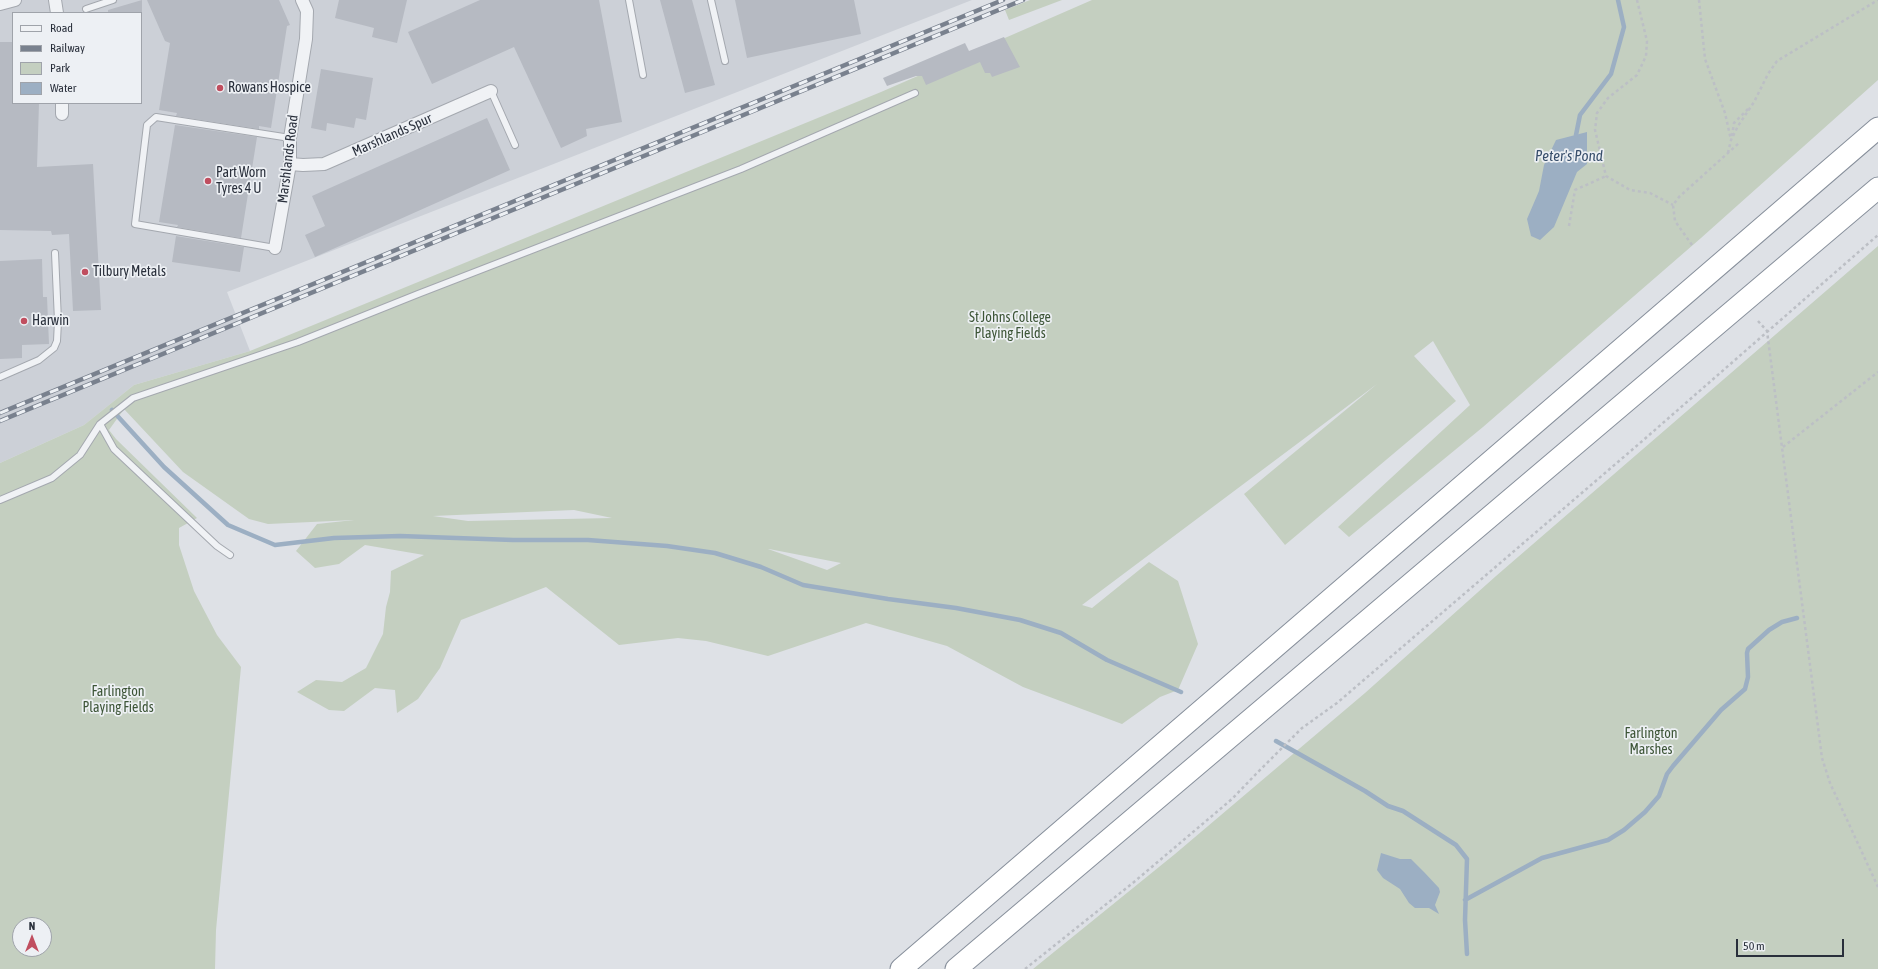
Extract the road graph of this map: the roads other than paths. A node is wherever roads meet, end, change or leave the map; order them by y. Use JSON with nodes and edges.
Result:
{"nodes":[{"id":1,"x":15,"y":0,"type":"edge"},
{"id":2,"x":55,"y":0,"type":"edge"},
{"id":3,"x":113,"y":0,"type":"edge"},
{"id":4,"x":302,"y":0,"type":"edge"},
{"id":5,"x":629,"y":0,"type":"edge"},
{"id":6,"x":712,"y":0,"type":"edge"},
{"id":7,"x":1,"y":2,"type":"edge"},
{"id":8,"x":86,"y":9,"type":"dead end"},
{"id":9,"x":57,"y":12,"type":"edge"},
{"id":10,"x":725,"y":61,"type":"dead end"},
{"id":11,"x":643,"y":76,"type":"dead end"},
{"id":12,"x":491,"y":91,"type":"joint"},
{"id":13,"x":916,"y":94,"type":"dead end"},
{"id":14,"x":1878,"y":128,"type":"edge"},
{"id":15,"x":290,"y":138,"type":"junction"},
{"id":16,"x":515,"y":145,"type":"dead end"},
{"id":17,"x":290,"y":164,"type":"junction"},
{"id":18,"x":1878,"y":188,"type":"edge"},
{"id":19,"x":275,"y":248,"type":"joint"},
{"id":20,"x":55,"y":254,"type":"dead end"},
{"id":21,"x":0,"y":377,"type":"edge"},
{"id":22,"x":100,"y":424,"type":"junction"},
{"id":23,"x":0,"y":500,"type":"edge"},
{"id":24,"x":230,"y":555,"type":"dead end"},
{"id":25,"x":901,"y":969,"type":"edge"},
{"id":26,"x":956,"y":969,"type":"edge"}],
"edges":[{"from":1,"to":7,"type":"street"},
{"from":2,"to":9,"type":"street"},
{"from":3,"to":8,"type":"lane"},
{"from":4,"to":15,"type":"street","name":"Marshlands Road"},
{"from":5,"to":11,"type":"lane"},
{"from":6,"to":10,"type":"lane"},
{"from":12,"to":16,"type":"lane"},
{"from":12,"to":17,"type":"street","name":"Marshlands Spur"},
{"from":13,"to":22,"type":"lane"},
{"from":14,"to":25,"type":"highway"},
{"from":15,"to":17,"type":"street","name":"Marshlands Road"},
{"from":15,"to":19,"type":"lane"},
{"from":17,"to":19,"type":"street","name":"Marshlands Road"},
{"from":18,"to":26,"type":"highway"},
{"from":20,"to":21,"type":"lane"},
{"from":22,"to":23,"type":"lane"},
{"from":22,"to":24,"type":"lane"}]}
